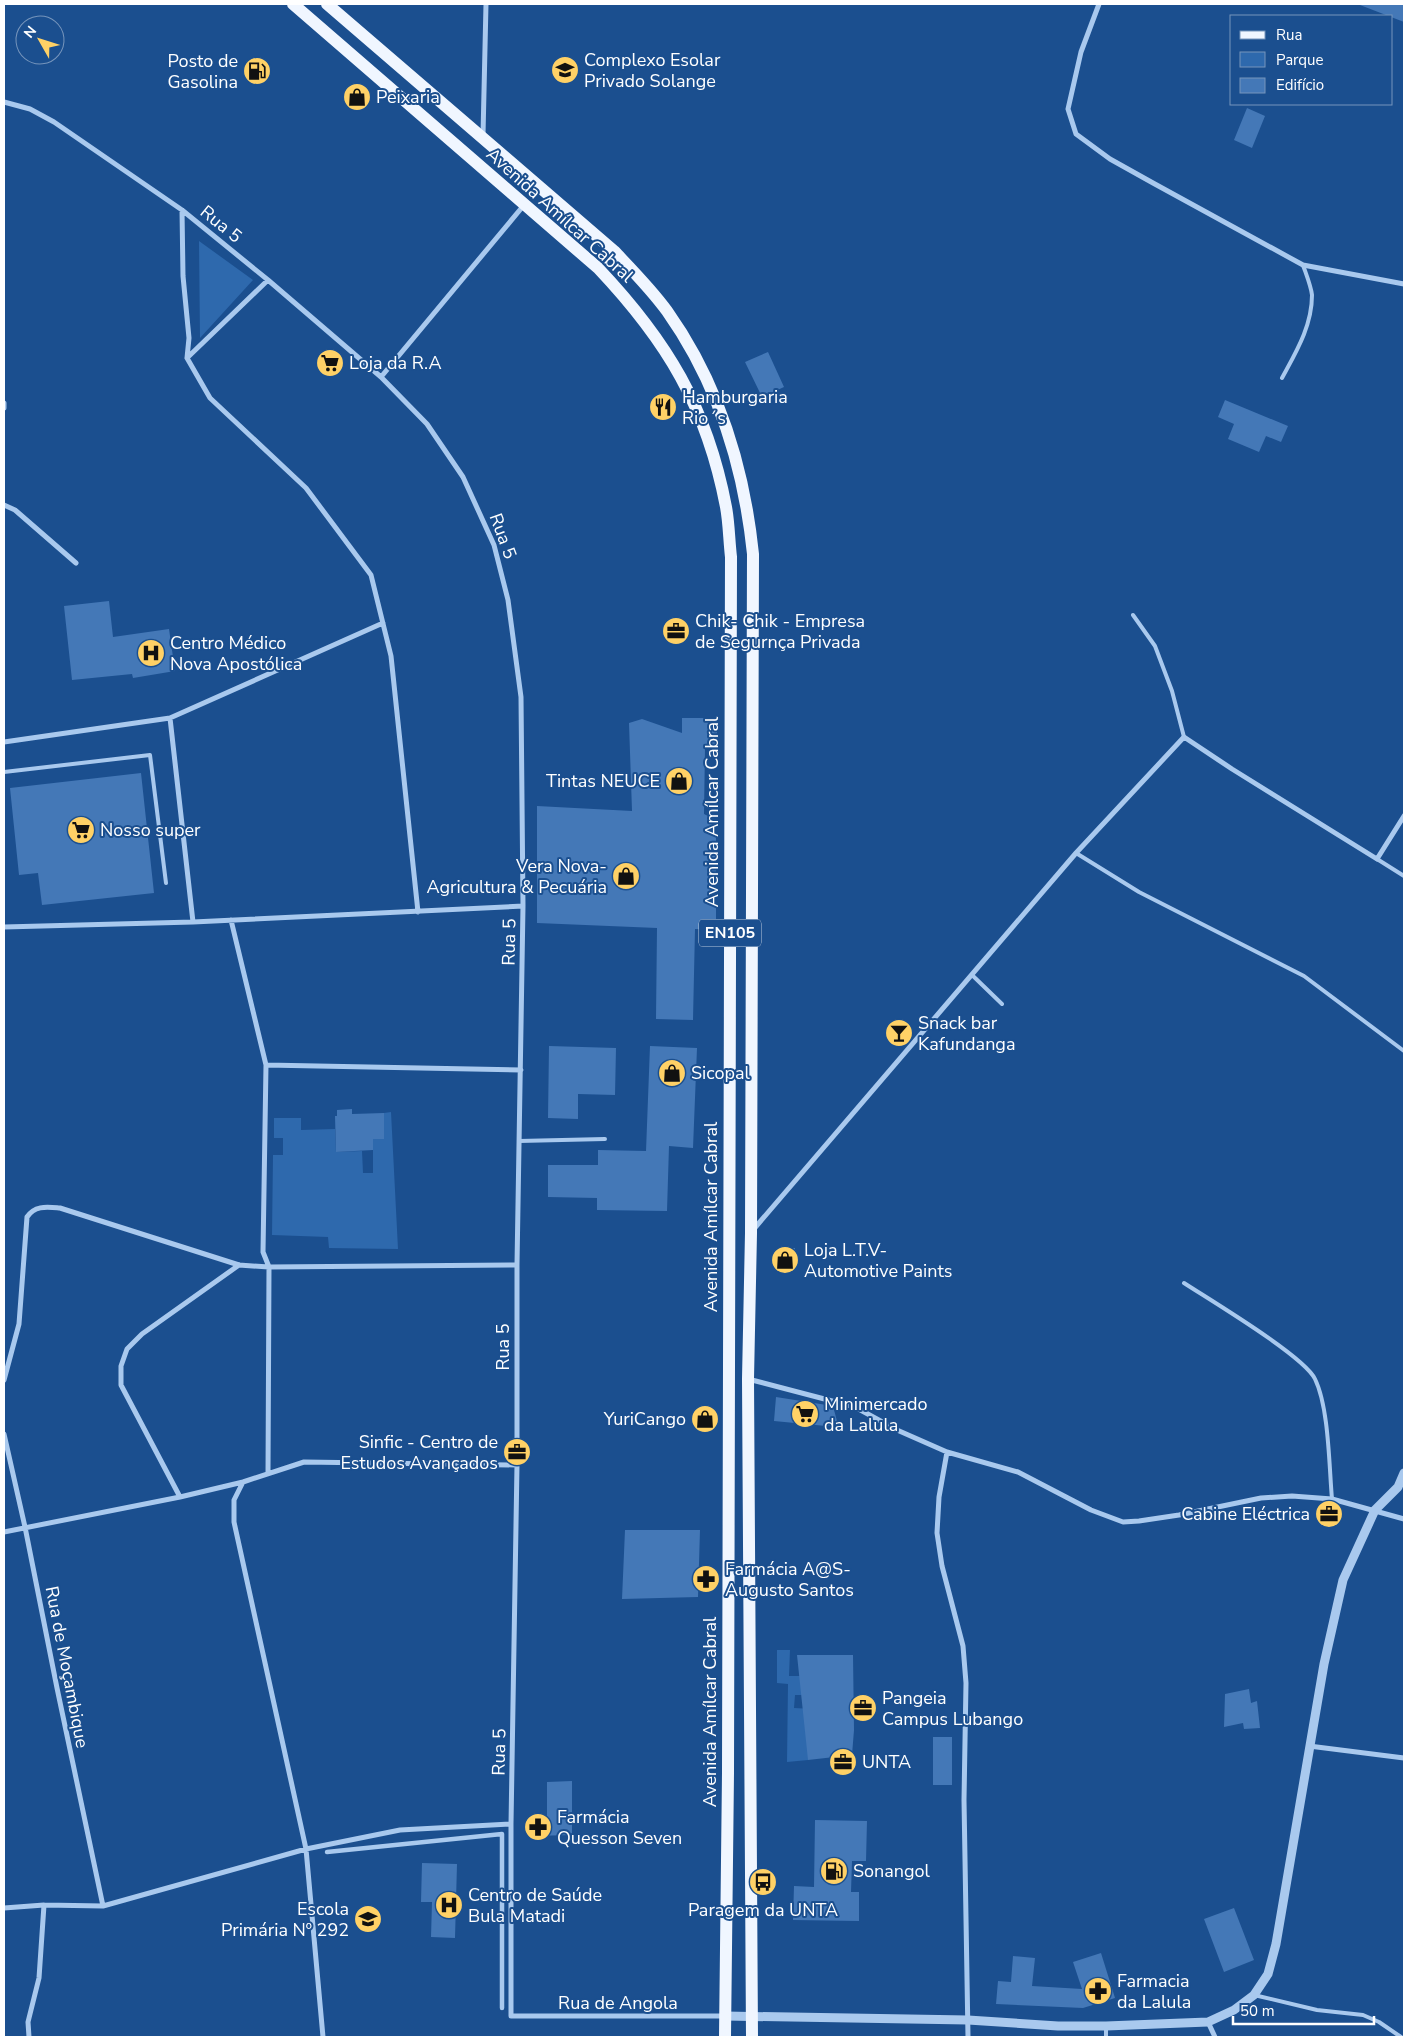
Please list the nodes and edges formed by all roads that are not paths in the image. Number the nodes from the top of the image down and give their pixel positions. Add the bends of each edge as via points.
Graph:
1 (293, 4) edge
2 (327, 4) edge
3 (486, 4) edge
4 (1099, 4) edge
5 (4, 102) edge
6 (483, 138) junction
7 (524, 205) junction
8 (182, 210) junction
9 (1303, 265) junction
10 (268, 280) junction
11 (1404, 284) edge
12 (187, 358) junction
13 (381, 377) junction
14 (1282, 378) dead end
15 (4, 403) edge
16 (4, 407) edge
17 (4, 505) edge
18 (76, 563) dead end
19 (1133, 615) dead end
20 (383, 623) junction
21 (170, 718) junction
22 (1184, 737) junction
23 (4, 742) edge
24 (4, 772) edge
25 (1404, 816) edge
26 (1076, 853) junction
27 (1377, 859) junction
28 (1404, 876) edge
29 (166, 883) dead end
30 (523, 906) junction
31 (418, 912) junction
32 (231, 920) junction
33 (193, 922) junction
34 (4, 927) edge
35 (972, 975) junction
36 (1002, 1004) dead end
37 (1404, 1051) edge
38 (266, 1065) junction
39 (521, 1070) junction
40 (605, 1139) dead end
41 (520, 1141) junction
42 (751, 1232) junction
43 (517, 1264) junction
44 (239, 1265) junction
45 (269, 1267) junction
46 (1184, 1283) dead end
47 (748, 1379) junction
48 (4, 1380) edge
49 (4, 1434) edge
50 (947, 1452) junction
51 (517, 1465) junction
52 (1404, 1473) edge
53 (268, 1474) junction
54 (243, 1482) junction
55 (180, 1497) junction
56 (1332, 1499) junction
57 (1375, 1510) junction
58 (1404, 1519) edge
59 (25, 1527) junction
60 (4, 1532) edge
61 (1309, 1746) junction
62 (1404, 1758) edge
63 (512, 1824) junction
64 (306, 1849) junction
65 (327, 1852) dead end
66 (44, 1905) junction
67 (103, 1906) junction
68 (4, 1908) edge
69 (1254, 1995) junction
70 (502, 2008) dead end
71 (511, 2016) joint
72 (725, 2016) junction
73 (752, 2016) junction
74 (968, 2020) junction
75 (1208, 2022) junction
76 (1106, 2026) junction
77 (29, 2037) edge
78 (322, 2037) edge
79 (725, 2037) edge
80 (752, 2037) edge
81 (968, 2037) edge
82 (1106, 2037) edge
83 (1215, 2037) edge
84 (1401, 2037) edge

1 - 7 main road, Avenida Amílcar Cabral / EN105
2 - 6 main road, Avenida Amílcar Cabral / EN105
3 - 6 street
4 - 9 street via 1081,52 1068,109 1076,134 1152,184
5 - 8 street, Rua 5 via 30,109 54,122
6 - 42 main road, Avenida Amílcar Cabral / EN105 via 614,251 667,312 706,378 740,472 753,554
7 - 13 street
7 - 72 main road, Avenida Amílcar Cabral / EN105 via 598,268 627,298 655,335 691,396 706,433 726,508 730,587
8 - 10 street, Rua 5
8 - 12 street via 183,276 189,338
9 - 11 street
9 - 14 lane via 1312,293 1310,315 1302,340
10 - 12 street
10 - 13 street, Rua 5
12 - 20 street via 210,398 306,488 326,512 371,575
13 - 30 street, Rua 5 via 427,424 463,477 494,545 508,600 521,697
15 - 16 street
17 - 18 street via 15,510
19 - 22 lane via 1155,646 1172,690
20 - 21 street
20 - 31 street via 390,656
21 - 23 street
21 - 33 street
22 - 26 street
22 - 27 street
24 - 29 lane via 150,755
25 - 27 street
26 - 35 street
26 - 37 lane via 1139,892 1304,976
27 - 28 lane
30 - 31 street
30 - 39 street, Rua 5
31 - 32 street
32 - 33 street
32 - 38 street
33 - 34 street
35 - 36 lane
35 - 42 street
38 - 39 street
38 - 45 street via 263,1252
39 - 41 street, Rua 5
40 - 41 lane
41 - 43 street, Rua 5
42 - 47 main road, Avenida Amílcar Cabral / EN105
43 - 45 street
43 - 51 street, Rua 5
44 - 45 street
44 - 48 street via 60,1208 32,1210 27,1217 19,1324
44 - 55 street via 142,1334 127,1348 121,1366 121,1384
45 - 53 street
46 - 56 lane via 1294,1357 1315,1377 1323,1402
47 - 50 street via 854,1407
47 - 73 main road, Avenida Amílcar Cabral / EN105
49 - 59 street, Rua de Moçambique
50 - 56 street via 1018,1472 1123,1522 1140,1522 1261,1498
50 - 74 street via 936,1533 963,1646 966,1682 964,1800
51 - 53 street via 304,1462
51 - 63 street, Rua 5
52 - 57 street via 1398,1487
53 - 54 street
54 - 55 street
54 - 64 street via 234,1500 234,1522
55 - 59 street
56 - 57 street
57 - 58 street
57 - 61 street via 1343,1580
59 - 60 street
59 - 67 street, Rua de Moçambique
61 - 62 street
61 - 69 street via 1276,1944 1268,1974
63 - 64 street via 400,1830
63 - 71 street, Rua 5
64 - 67 street
64 - 78 street
65 - 70 street via 502,1834
66 - 67 street
66 - 68 street
66 - 77 street via 40,1978 28,2022
69 - 75 street via 1234,2010
69 - 84 lane via 1317,2010 1363,2016
71 - 72 street, Rua de Angola
72 - 73 street
72 - 79 main road, Avenida Amílcar Cabral / EN105
73 - 74 street
73 - 80 main road, Avenida Amílcar Cabral / EN105
74 - 76 street
74 - 81 street
75 - 76 street
75 - 83 street
76 - 82 lane

